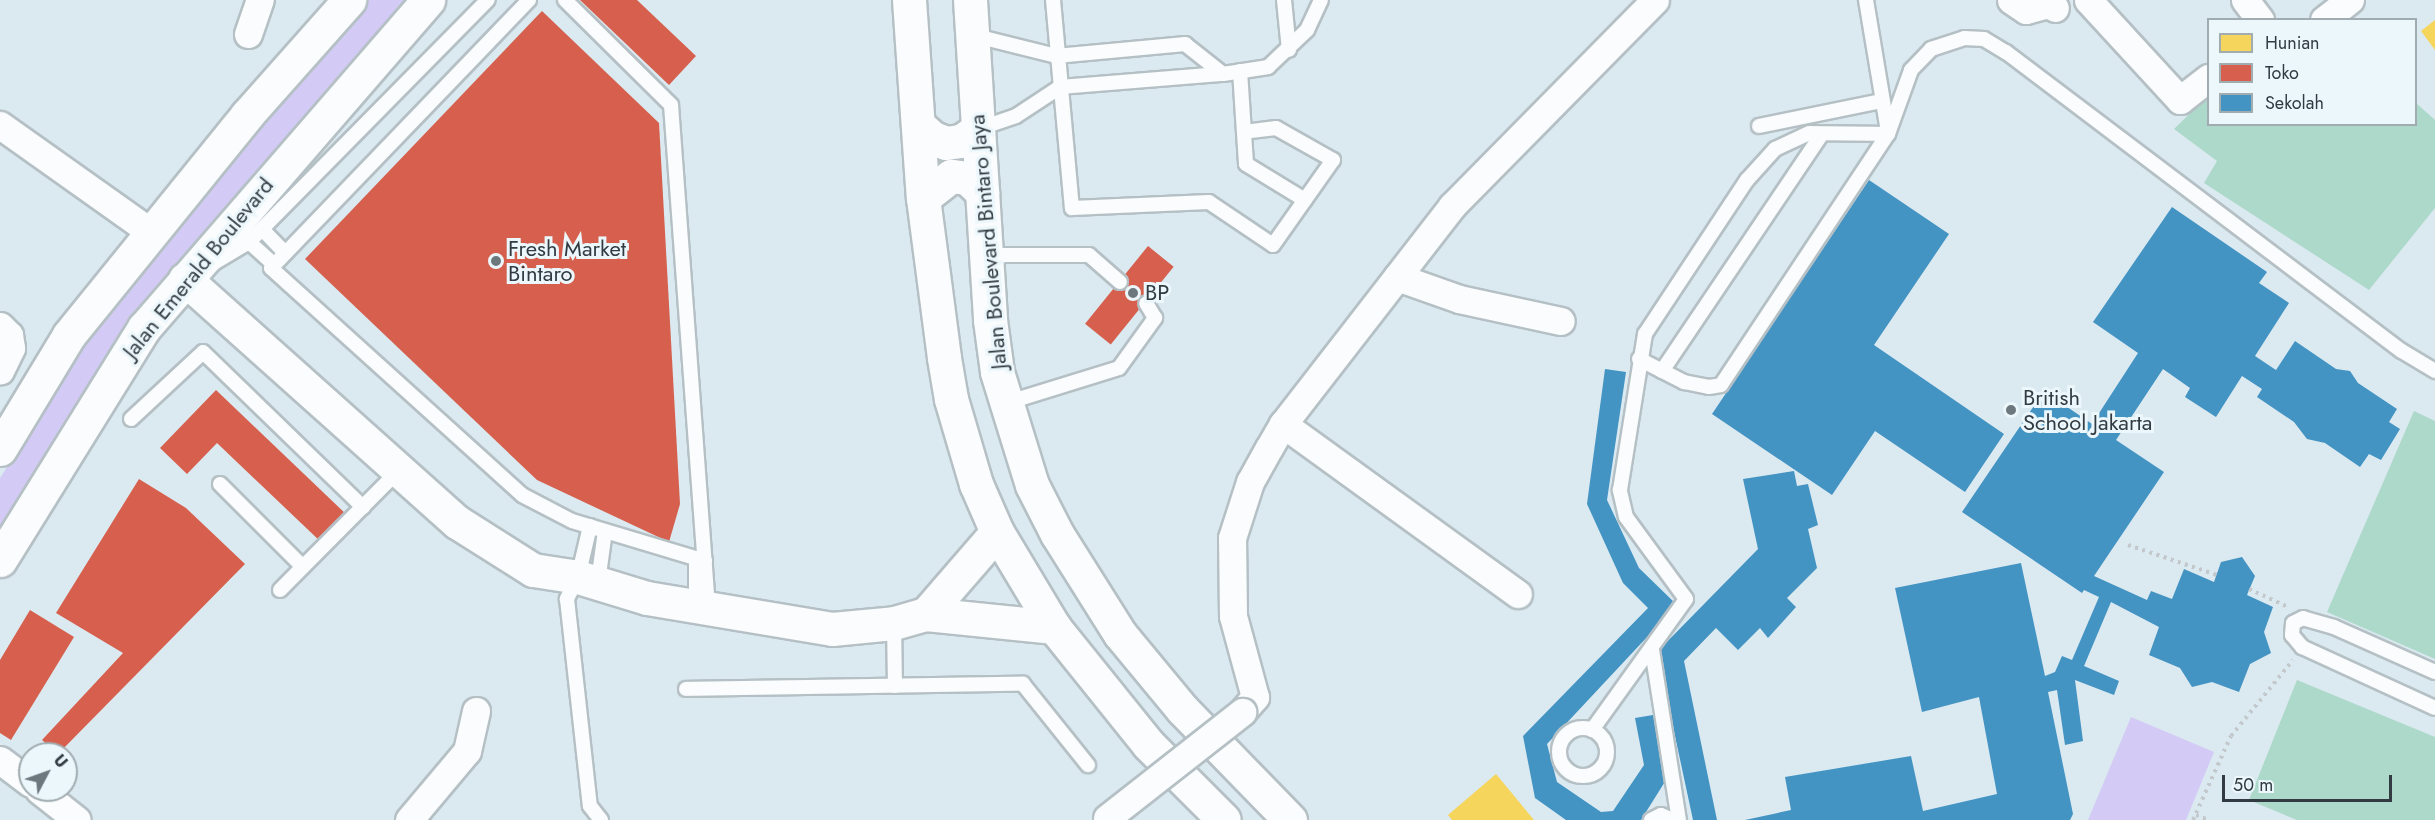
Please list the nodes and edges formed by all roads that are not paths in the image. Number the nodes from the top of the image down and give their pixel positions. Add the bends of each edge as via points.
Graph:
1 (260, 0) edge
2 (349, 0) edge
3 (488, 0) edge
4 (530, 0) edge
5 (565, 0) edge
6 (909, 0) edge
7 (970, 0) edge
8 (1053, 0) edge
9 (1284, 0) edge
10 (1320, 0) edge
11 (1655, 0) edge
12 (1866, 0) edge
13 (2012, 0) edge
14 (2088, 0) edge
15 (2245, 0) edge
16 (2350, 0) edge
17 (414, 3) edge
18 (2055, 8) dead end
19 (2258, 18) edge
20 (2328, 18) edge
21 (248, 34) dead end
22 (972, 34) junction
23 (1289, 50) junction
24 (1056, 56) junction
25 (1240, 71) junction
26 (1223, 74) junction
27 (2207, 79) edge
28 (1060, 87) junction
29 (1882, 101) junction
30 (0, 125) edge
31 (918, 125) junction
32 (1759, 126) dead end
33 (978, 129) junction
34 (1244, 132) junction
35 (1822, 134) junction
36 (1888, 134) junction
37 (982, 192) junction
38 (923, 198) junction
39 (1305, 200) junction
40 (262, 229) junction
41 (152, 233) junction
42 (249, 242) junction
43 (284, 252) junction
44 (986, 255) junction
45 (272, 263) junction
46 (189, 275) junction
47 (1397, 278) junction
48 (1120, 282) dead end
49 (1146, 303) dead end
50 (1561, 321) dead end
51 (0, 326) edge
52 (1639, 358) junction
53 (0, 371) edge
54 (1662, 371) junction
55 (2435, 371) edge
56 (1005, 403) junction
57 (131, 419) dead end
58 (1283, 424) junction
59 (0, 449) edge
60 (399, 470) junction
61 (220, 484) dead end
62 (363, 507) junction
63 (590, 526) junction
64 (605, 531) junction
65 (997, 532) junction
66 (0, 560) edge
67 (701, 560) junction
68 (303, 567) junction
69 (588, 580) junction
70 (280, 590) dead end
71 (1518, 594) dead end
72 (702, 607) junction
73 (926, 614) junction
74 (894, 623) junction
75 (1054, 627) junction
76 (1652, 650) junction
77 (2435, 672) edge
78 (895, 686) junction
79 (686, 689) dead end
80 (2435, 708) edge
81 (476, 711) dead end
82 (1592, 730) dead end
83 (0, 760) edge
84 (1088, 765) dead end
85 (18, 774) edge
86 (54, 802) edge
87 (1105, 819) edge
88 (77, 820) edge
89 (409, 820) edge
90 (601, 820) edge
91 (1224, 820) edge
92 (1290, 820) edge
93 (1651, 820) edge
94 (1673, 820) edge
95 (1680, 820) edge

1 - 21 street
2 - 41 main road via 247,115
3 - 40 lane
4 - 43 lane
5 - 67 lane via 671,105
6 - 31 main road
7 - 22 main road, Jalan Boulevard Bintaro Jaya
8 - 24 lane
9 - 23 lane
10 - 23 lane via 1307,30
11 - 47 street via 1452,206
12 - 29 lane
13 - 18 street via 2026,10 2049,3
14 - 27 street via 2180,100
15 - 19 street
16 - 20 street
17 - 46 main road, Jalan Emerald Boulevard
22 - 24 lane
22 - 33 main road, Jalan Boulevard Bintaro Jaya
23 - 25 lane via 1268,66
24 - 26 lane via 1185,44
24 - 28 lane
25 - 26 lane
25 - 34 lane
26 - 28 lane
28 - 33 lane via 1016,116
28 - 39 lane via 1072,208 1209,202 1273,245
29 - 32 lane
29 - 36 lane
30 - 41 street
31 - 33 main road via 946,143 961,141
31 - 38 main road
33 - 37 main road, Jalan Boulevard Bintaro Jaya
34 - 39 lane via 1246,164
34 - 39 lane via 1276,128 1333,160
35 - 36 lane
35 - 52 lane via 1810,133 1786,141 1747,180 1645,334
35 - 54 lane
36 - 54 lane via 1720,385 1684,382
36 - 55 lane via 1911,70 1930,49 1964,38 1984,39 2402,351
37 - 38 main road via 967,178 951,176 938,182
37 - 44 main road, Jalan Boulevard Bintaro Jaya
38 - 65 main road via 951,399 976,484
40 - 42 lane
40 - 43 lane
41 - 59 main road via 69,335
42 - 45 lane
42 - 46 lane
43 - 45 lane
44 - 48 lane via 1089,255
44 - 56 main road, Jalan Boulevard Bintaro Jaya via 990,320
45 - 63 lane via 271,267 522,495
46 - 60 main road
46 - 66 main road, Jalan Emerald Boulevard via 144,328 109,379
47 - 50 street via 1459,299
47 - 58 street
49 - 56 lane via 1155,318 1114,372
51 - 53 street via 9,335 11,348
52 - 54 lane
52 - 76 lane via 1620,490 1626,517 1686,599
56 - 92 main road, Jalan Boulevard Bintaro Jaya via 1032,485 1057,534 1120,634 1182,709
57 - 62 lane via 203,352
58 - 71 street
58 - 87 street, bridge via 1250,482 1232,538 1233,616 1255,697 1242,712
60 - 62 lane
60 - 69 main road via 457,522 533,570
61 - 68 lane
62 - 68 lane
63 - 64 lane
63 - 69 lane
64 - 67 lane
64 - 69 lane
65 - 73 main road
65 - 75 main road
67 - 72 lane
68 - 70 lane
69 - 72 main road via 647,598
69 - 90 lane via 567,599 590,806
72 - 74 main road via 832,629
73 - 74 main road
73 - 75 main road
74 - 78 lane
75 - 91 main road via 1148,744
76 - 82 lane
76 - 95 lane
77 - 80 lane via 2303,618 2293,623 2292,635 2302,647
78 - 79 lane
78 - 84 lane via 1023,684
81 - 89 street via 467,751
83 - 85 street
86 - 88 street
93 - 94 lane via 1661,815

